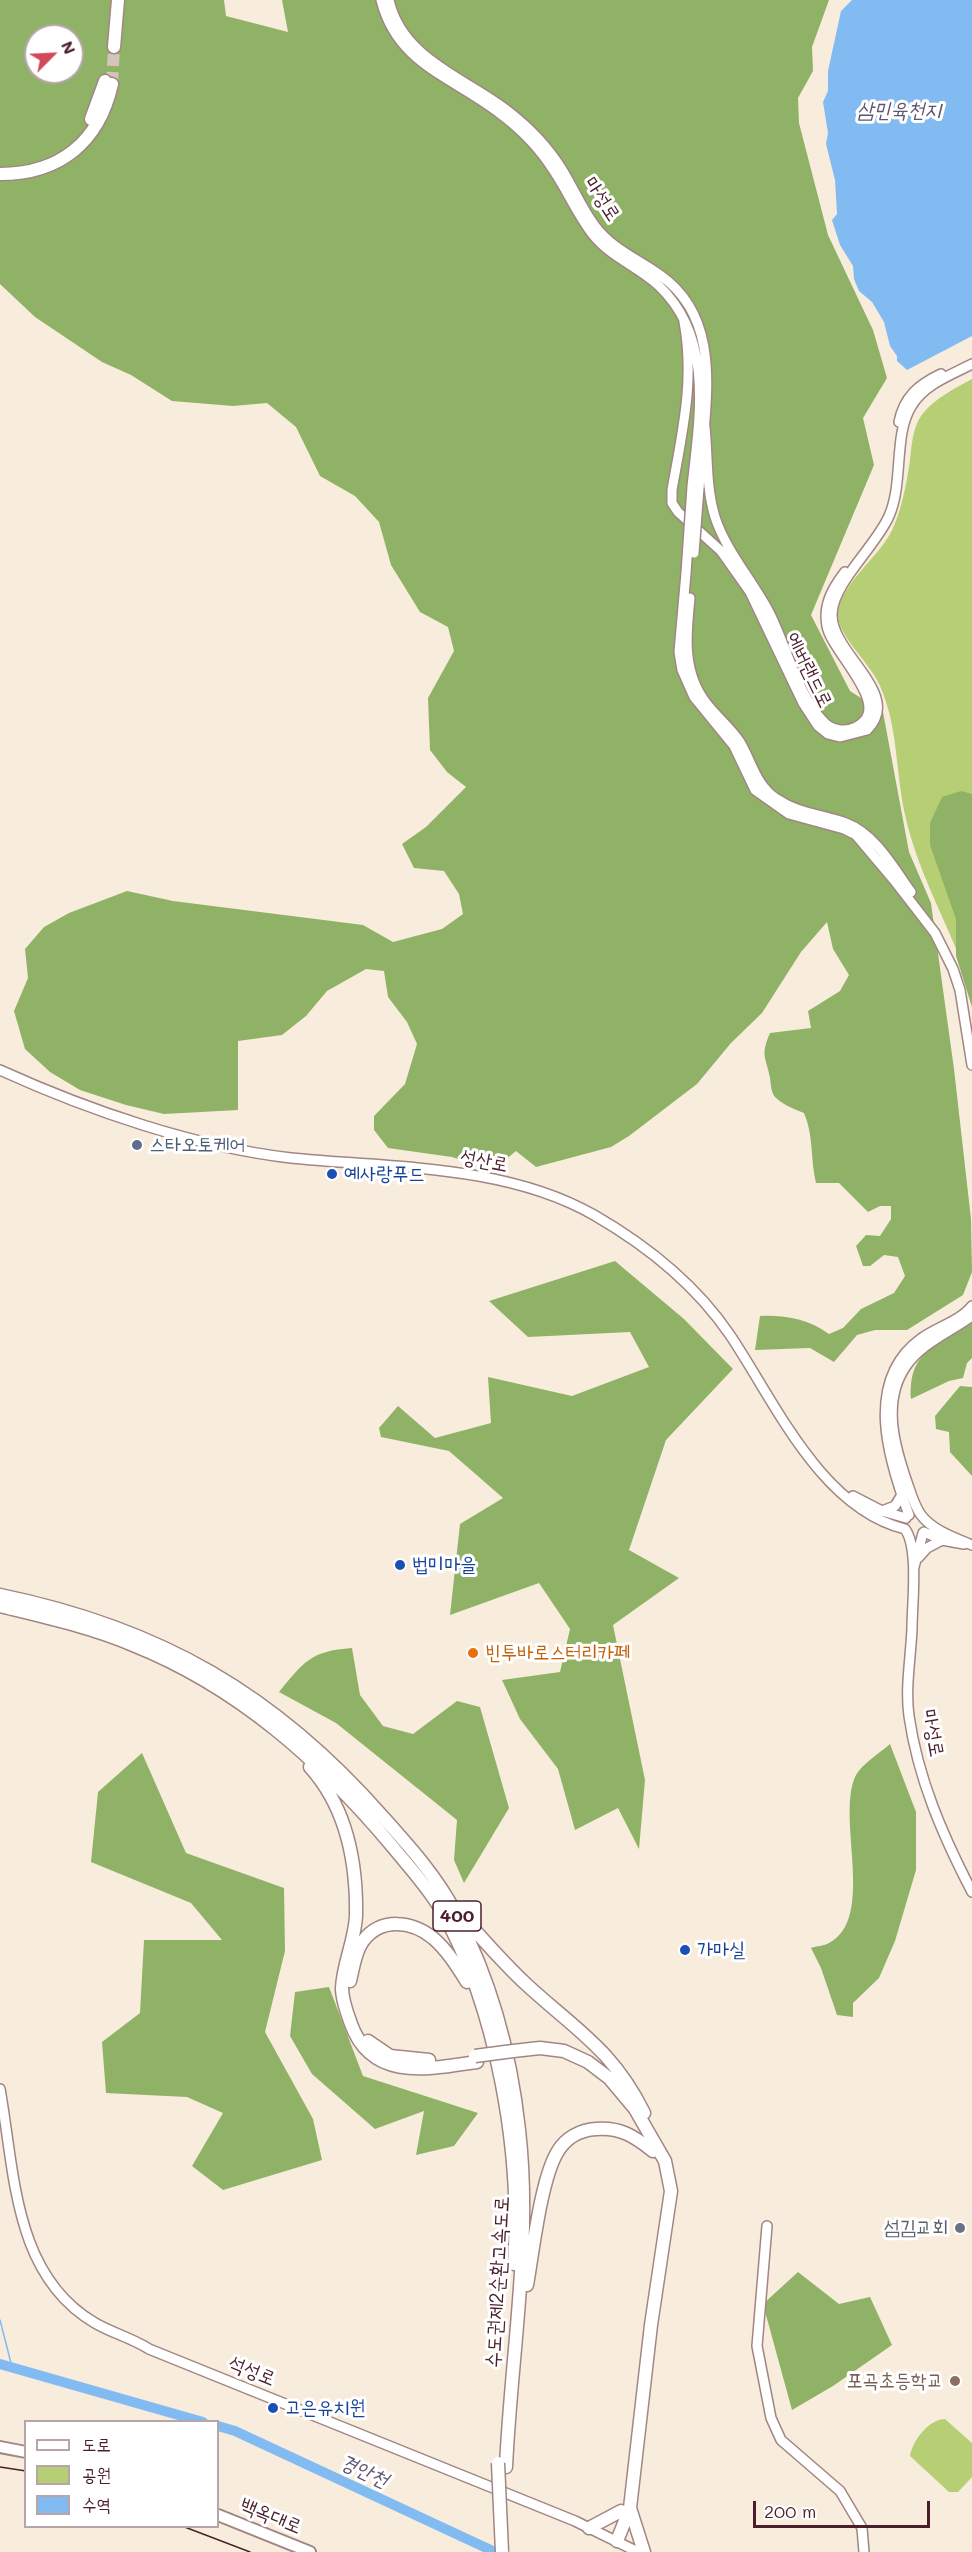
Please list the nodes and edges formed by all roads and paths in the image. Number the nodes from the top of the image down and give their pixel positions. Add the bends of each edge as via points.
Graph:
1 (112, 0) edge
2 (118, 0) edge
3 (381, 0) edge
4 (389, 0) edge
5 (0, 166) edge
6 (0, 174) edge
7 (684, 322) junction
8 (972, 357) edge
9 (972, 364) edge
10 (705, 427) junction
11 (695, 488) junction
12 (689, 573) junction
13 (972, 1019) edge
14 (972, 1065) edge
15 (0, 1070) edge
16 (972, 1306) edge
17 (972, 1316) edge
18 (906, 1491) junction
19 (843, 1492) junction
20 (882, 1511) junction
21 (908, 1517) junction
22 (923, 1517) junction
23 (890, 1524) junction
24 (907, 1531) junction
25 (923, 1533) junction
26 (958, 1539) junction
27 (942, 1540) junction
28 (972, 1545) edge
29 (915, 1556) junction
30 (0, 1595) edge
31 (8, 1604) edge
32 (293, 1741) junction
33 (972, 1892) edge
34 (452, 1907) junction
35 (477, 1996) junction
36 (514, 2054) junction
37 (476, 2059) junction
38 (0, 2089) edge
39 (653, 2151) junction
40 (665, 2161) junction
41 (767, 2226) dead end
42 (512, 2367) junction
43 (0, 2447) edge
44 (24, 2452) edge
45 (502, 2465) junction
46 (626, 2509) junction
47 (219, 2515) edge
48 (589, 2528) junction
49 (617, 2541) junction
50 (310, 2552) edge
51 (502, 2552) edge
52 (509, 2552) edge
53 (638, 2552) edge
54 (644, 2552) edge
55 (864, 2552) edge

1 - 2 highway via 112,46
3 - 7 street, 마성로 via 390,26 406,49 521,131 548,162 595,237 658,286
4 - 10 street, 마성로 via 398,25 418,50 528,128 556,160 600,232 660,275 682,296 697,321 706,349
5 - 6 highway via 38,163 70,145 92,118 108,82 108,102 84,142 46,168
7 - 9 street, 에버랜드로 via 689,394 672,503 730,562 764,616 807,712 823,731 840,737 867,730 877,705 872,687 836,636 832,619 835,600 891,511 910,407 926,390
7 - 11 street, 마성로 via 699,362
8 - 10 street, 에버랜드로 via 921,385 905,402 897,430 892,490 886,510 875,532 834,586 828,601 826,618 831,640 865,688 869,700 865,719 854,728 831,728 817,713 769,613 723,535 711,497
10 - 11 street, 마성로
11 - 12 street, bridge
12 - 13 street via 686,651 697,688 739,742 761,784 774,798 793,810 856,827 879,849 952,951
12 - 14 street via 680,652 682,670 694,697 734,746 755,790 789,814 856,835 935,933 960,990
15 - 19 street, 성산로 via 115,1116 226,1146 291,1157 484,1176 591,1213 627,1235 683,1279 729,1334 796,1442
16 - 18 street via 908,1349 890,1380 884,1424 889,1454
17 - 18 street via 917,1353 897,1384 891,1426
18 - 20 street via 895,1506
18 - 21 street
18 - 22 street
18 - 26 street
19 - 20 street
19 - 23 street via 865,1511
20 - 21 street
21 - 22 street
21 - 24 street
22 - 25 street
22 - 26 street
23 - 24 street
23 - 29 street
24 - 25 street via 916,1536
24 - 29 street
25 - 27 street
25 - 29 street
26 - 28 street
27 - 28 street
27 - 29 street
29 - 33 street, 마성로 via 909,1714 923,1779 943,1836
30 - 31 highway, 수도권제2순환고속도로 / 400
31 - 32 highway, 수도권제2순환고속도로 / 400 via 155,1655 213,1685
31 - 34 highway, 수도권제2순환고속도로 / 400 via 86,1616 145,1638 205,1668 266,1707 314,1745 371,1803 427,1870
32 - 35 highway, 수도권제2순환고속도로 / 400 via 352,1798 433,1895 456,1940
32 - 37 highway via 334,1798 351,1851 356,1919 342,1990 355,2035 383,2063 408,2069
34 - 40 highway via 524,1982 621,2071
34 - 42 highway, 수도권제2순환고속도로 / 400 via 498,2013 519,2129 524,2236
35 - 37 highway via 431,1937 414,1927 392,1922 362,1942 348,1993 359,2030 372,2046 390,2056 420,2061
35 - 45 highway, 수도권제2순환고속도로 / 400 via 505,2099 512,2147 515,2250
36 - 37 highway, bridge
36 - 39 highway via 569,2060 594,2073 621,2103
36 - 40 highway via 540,2048 564,2051 588,2062 609,2078 635,2109
38 - 48 street, 석성로 via 26,2238 40,2269 94,2323
39 - 42 highway via 633,2135 612,2128 588,2129 570,2137 558,2151 548,2175
39 - 46 highway via 661,2163 663,2191
40 - 46 highway via 671,2192
41 - 55 street via 757,2346 771,2418 781,2440 840,2491 862,2528
42 - 45 highway, 수도권제2순환고속도로 / 400
43 - 44 main road
45 - 51 highway, 수도권제2순환고속도로 / 400, bridge
45 - 52 highway, 수도권제2순환고속도로 / 400
46 - 48 highway
46 - 49 highway
46 - 54 highway
47 - 50 main road, 백옥대로
48 - 49 street, 석성로
49 - 53 street, 석성로

